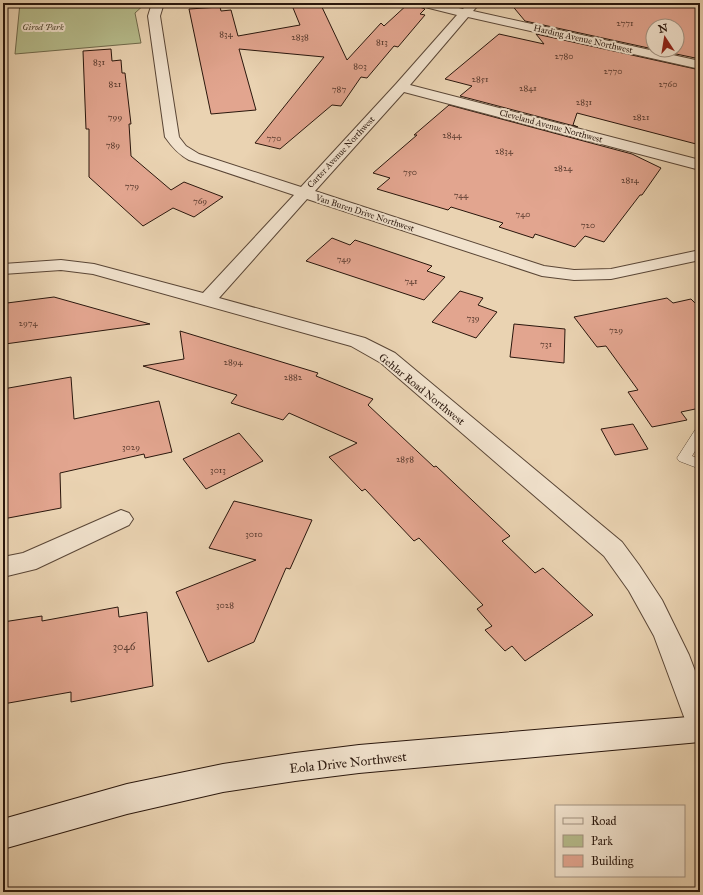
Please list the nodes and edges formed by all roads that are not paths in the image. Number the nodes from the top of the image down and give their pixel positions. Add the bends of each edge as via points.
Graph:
1 (158, 3) edge
2 (421, 3) edge
3 (470, 8) edge
4 (700, 65) edge
5 (401, 87) junction
6 (700, 165) edge
7 (303, 193) junction
8 (700, 255) edge
9 (3, 269) edge
10 (206, 301) junction
11 (700, 433) edge
12 (700, 464) edge
13 (121, 519) dead end
14 (3, 567) edge
15 (700, 724) edge
16 (700, 729) edge
17 (3, 834) edge

1 - 7 street, Van Buren Drive Northwest via 154,16 172,137 181,149 194,157
2 - 3 street, Harding Avenue Northwest
3 - 4 street, Harding Avenue Northwest
3 - 5 street, Carter Avenue Northwest
5 - 6 street, Cleveland Avenue Northwest
5 - 7 street, Carter Avenue Northwest
7 - 8 street, Van Buren Drive Northwest via 542,271 574,275 611,274
7 - 10 street, Carter Avenue Northwest
9 - 10 street, Gehlar Road Northwest via 61,265 94,269
10 - 15 street, Gehlar Road Northwest via 358,342 388,358 601,539 632,572 648,598 672,646
11 - 12 lane via 684,458
13 - 14 street via 27,562
16 - 17 street, Eola Drive Northwest via 295,767 223,778 126,799

